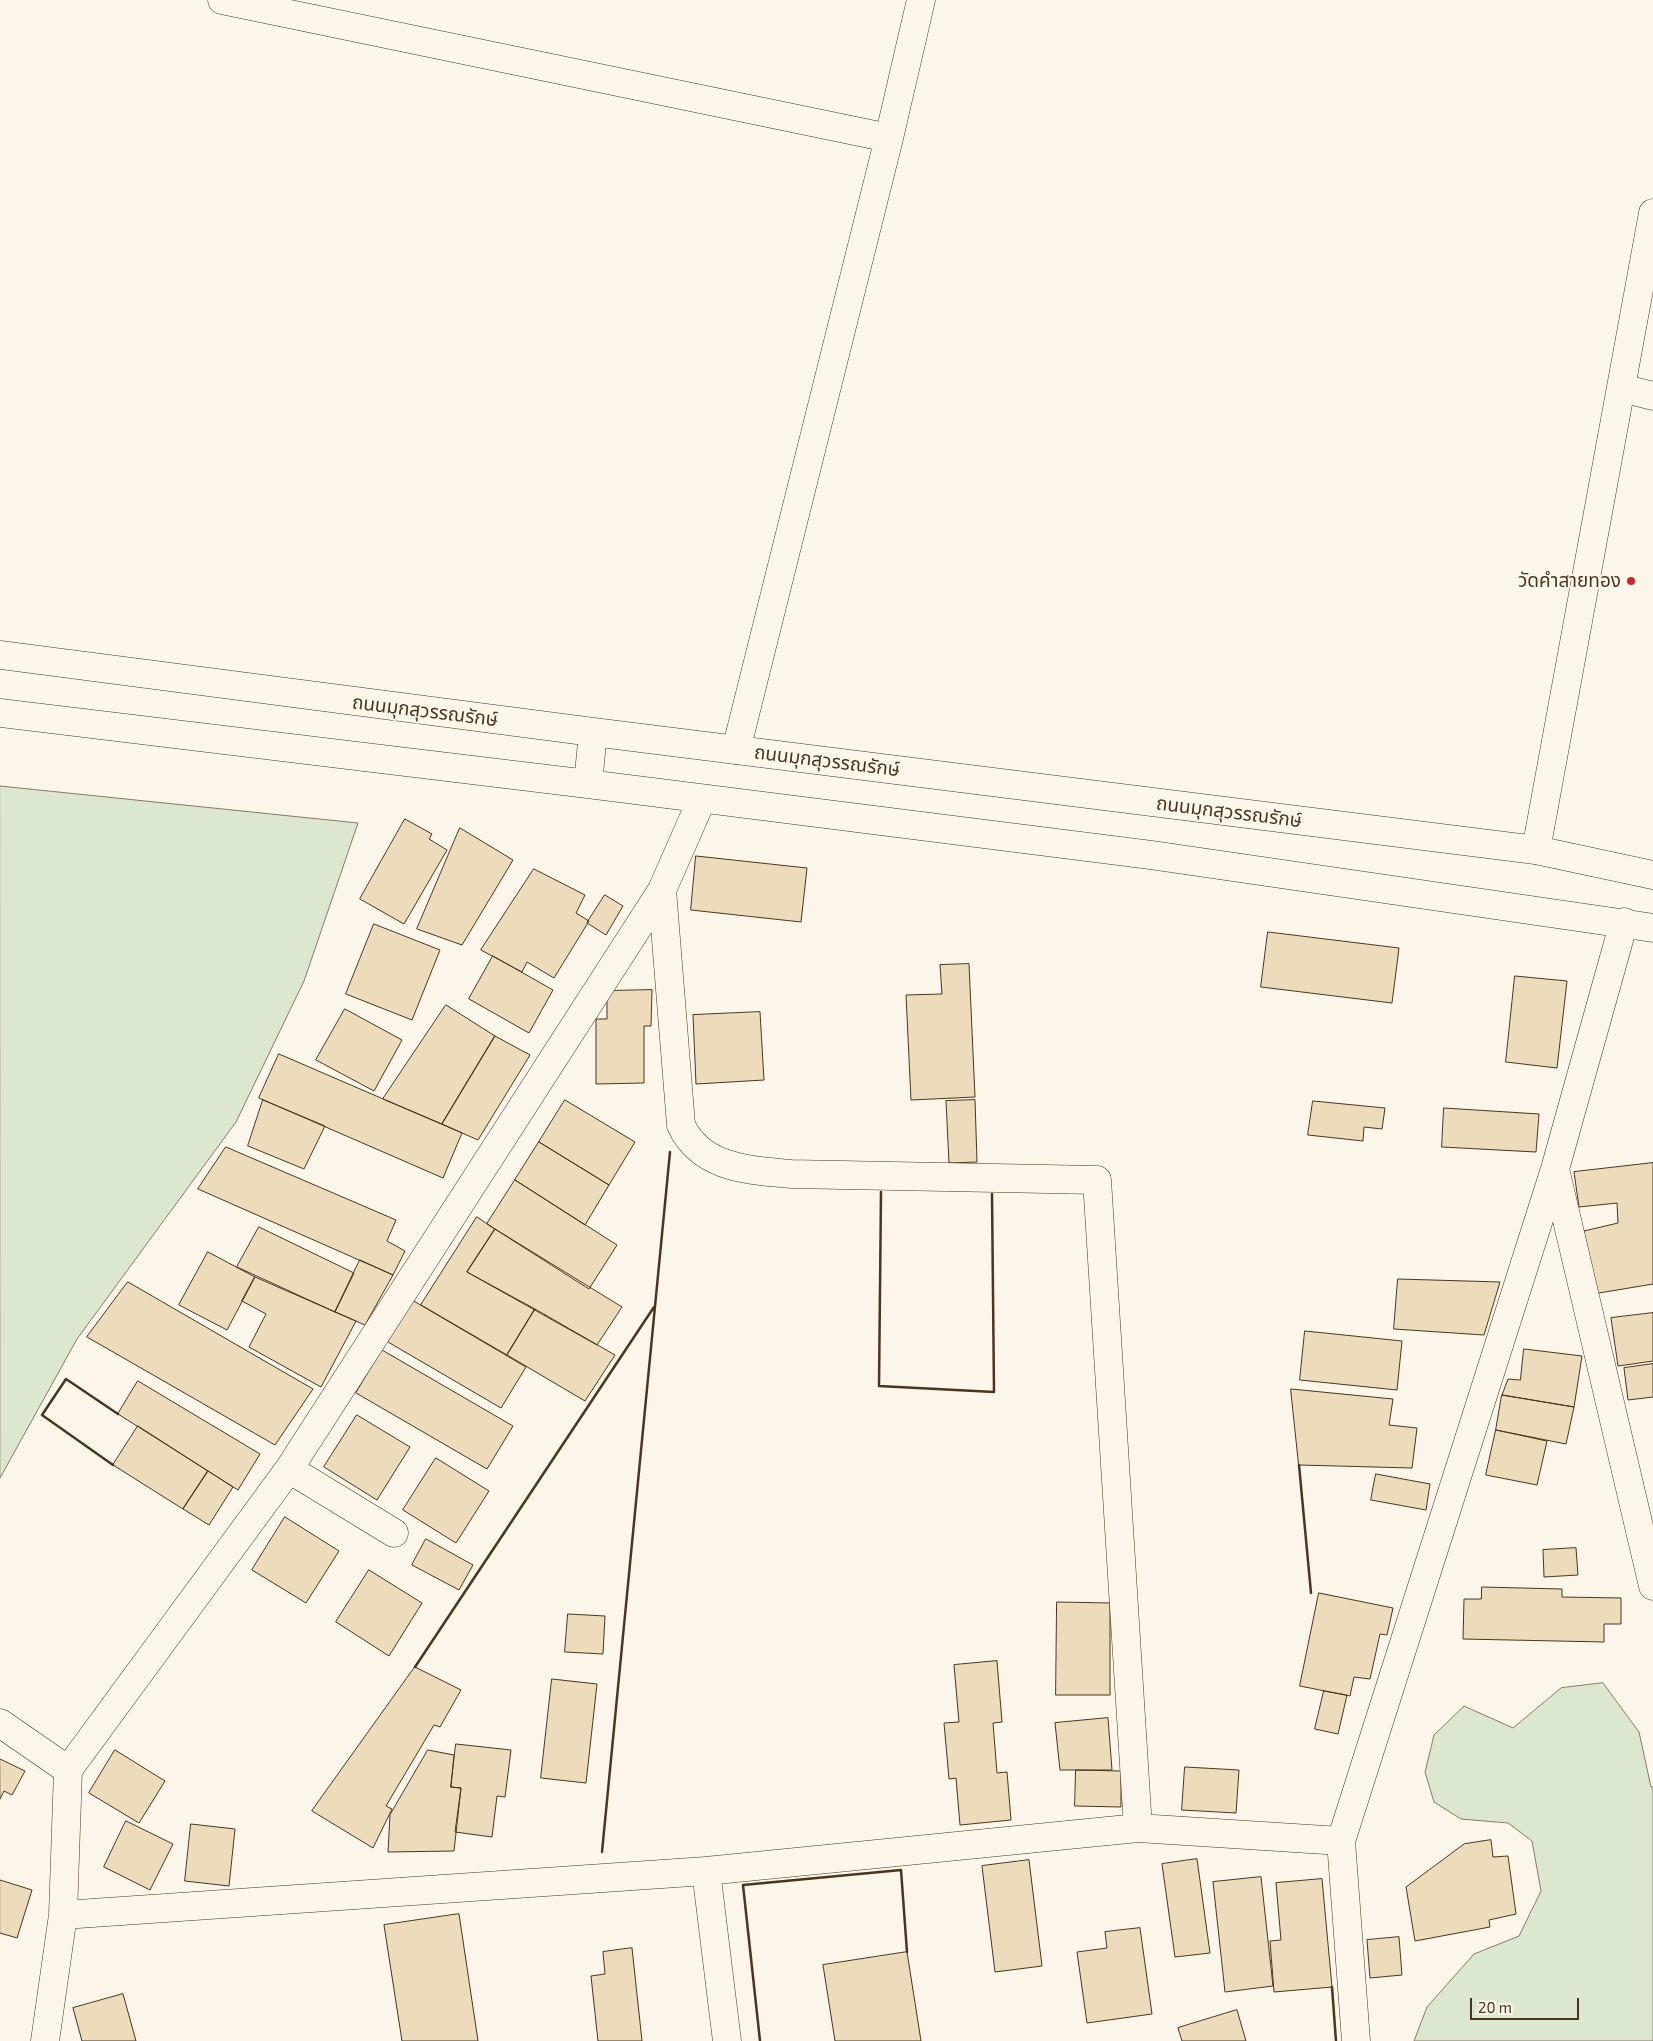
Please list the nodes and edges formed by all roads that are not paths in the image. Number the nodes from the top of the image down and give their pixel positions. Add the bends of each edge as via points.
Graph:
1 (222, 0) edge
2 (921, 0) edge
3 (889, 138) junction
4 (1653, 213) edge
5 (1620, 388) junction
6 (1653, 396) edge
7 (0, 655) edge
8 (0, 713) edge
9 (593, 732) junction
10 (736, 750) junction
11 (588, 784) junction
12 (702, 799) junction
13 (1536, 850) junction
14 (1653, 875) edge
15 (662, 890) junction
16 (1624, 922) junction
17 (1653, 928) edge
18 (1554, 1169) junction
19 (289, 1469) junction
20 (394, 1533) dead end
21 (1653, 1586) edge
22 (0, 1723) edge
23 (68, 1770) junction
24 (1138, 1828) junction
25 (1341, 1841) junction
26 (706, 1871) junction
27 (63, 1915) junction
28 (45, 2041) edge
29 (727, 2041) edge
30 (1356, 2041) edge

1 - 3 street
2 - 3 street
3 - 10 street
4 - 5 street
5 - 6 street
5 - 13 street
7 - 9 street, ถนนมุกสุวรรณรักษ์
8 - 11 street
9 - 10 street, ถนนมุกสุวรรณรักษ์
9 - 11 street
10 - 13 street, ถนนมุกสุวรรณรักษ์
11 - 12 street
12 - 15 street
12 - 16 street via 1152,855
13 - 14 street, ถนนมุกสุวรรณรักษ์
15 - 19 street
15 - 24 street via 681,1125 686,1138 698,1150 717,1161 742,1169 791,1174 1097,1180
16 - 17 street
16 - 18 street
18 - 21 street
18 - 25 street
19 - 20 street
19 - 23 street
22 - 23 street
23 - 27 street
24 - 25 street
24 - 26 street
25 - 30 street
26 - 27 street
26 - 29 street
27 - 28 street

